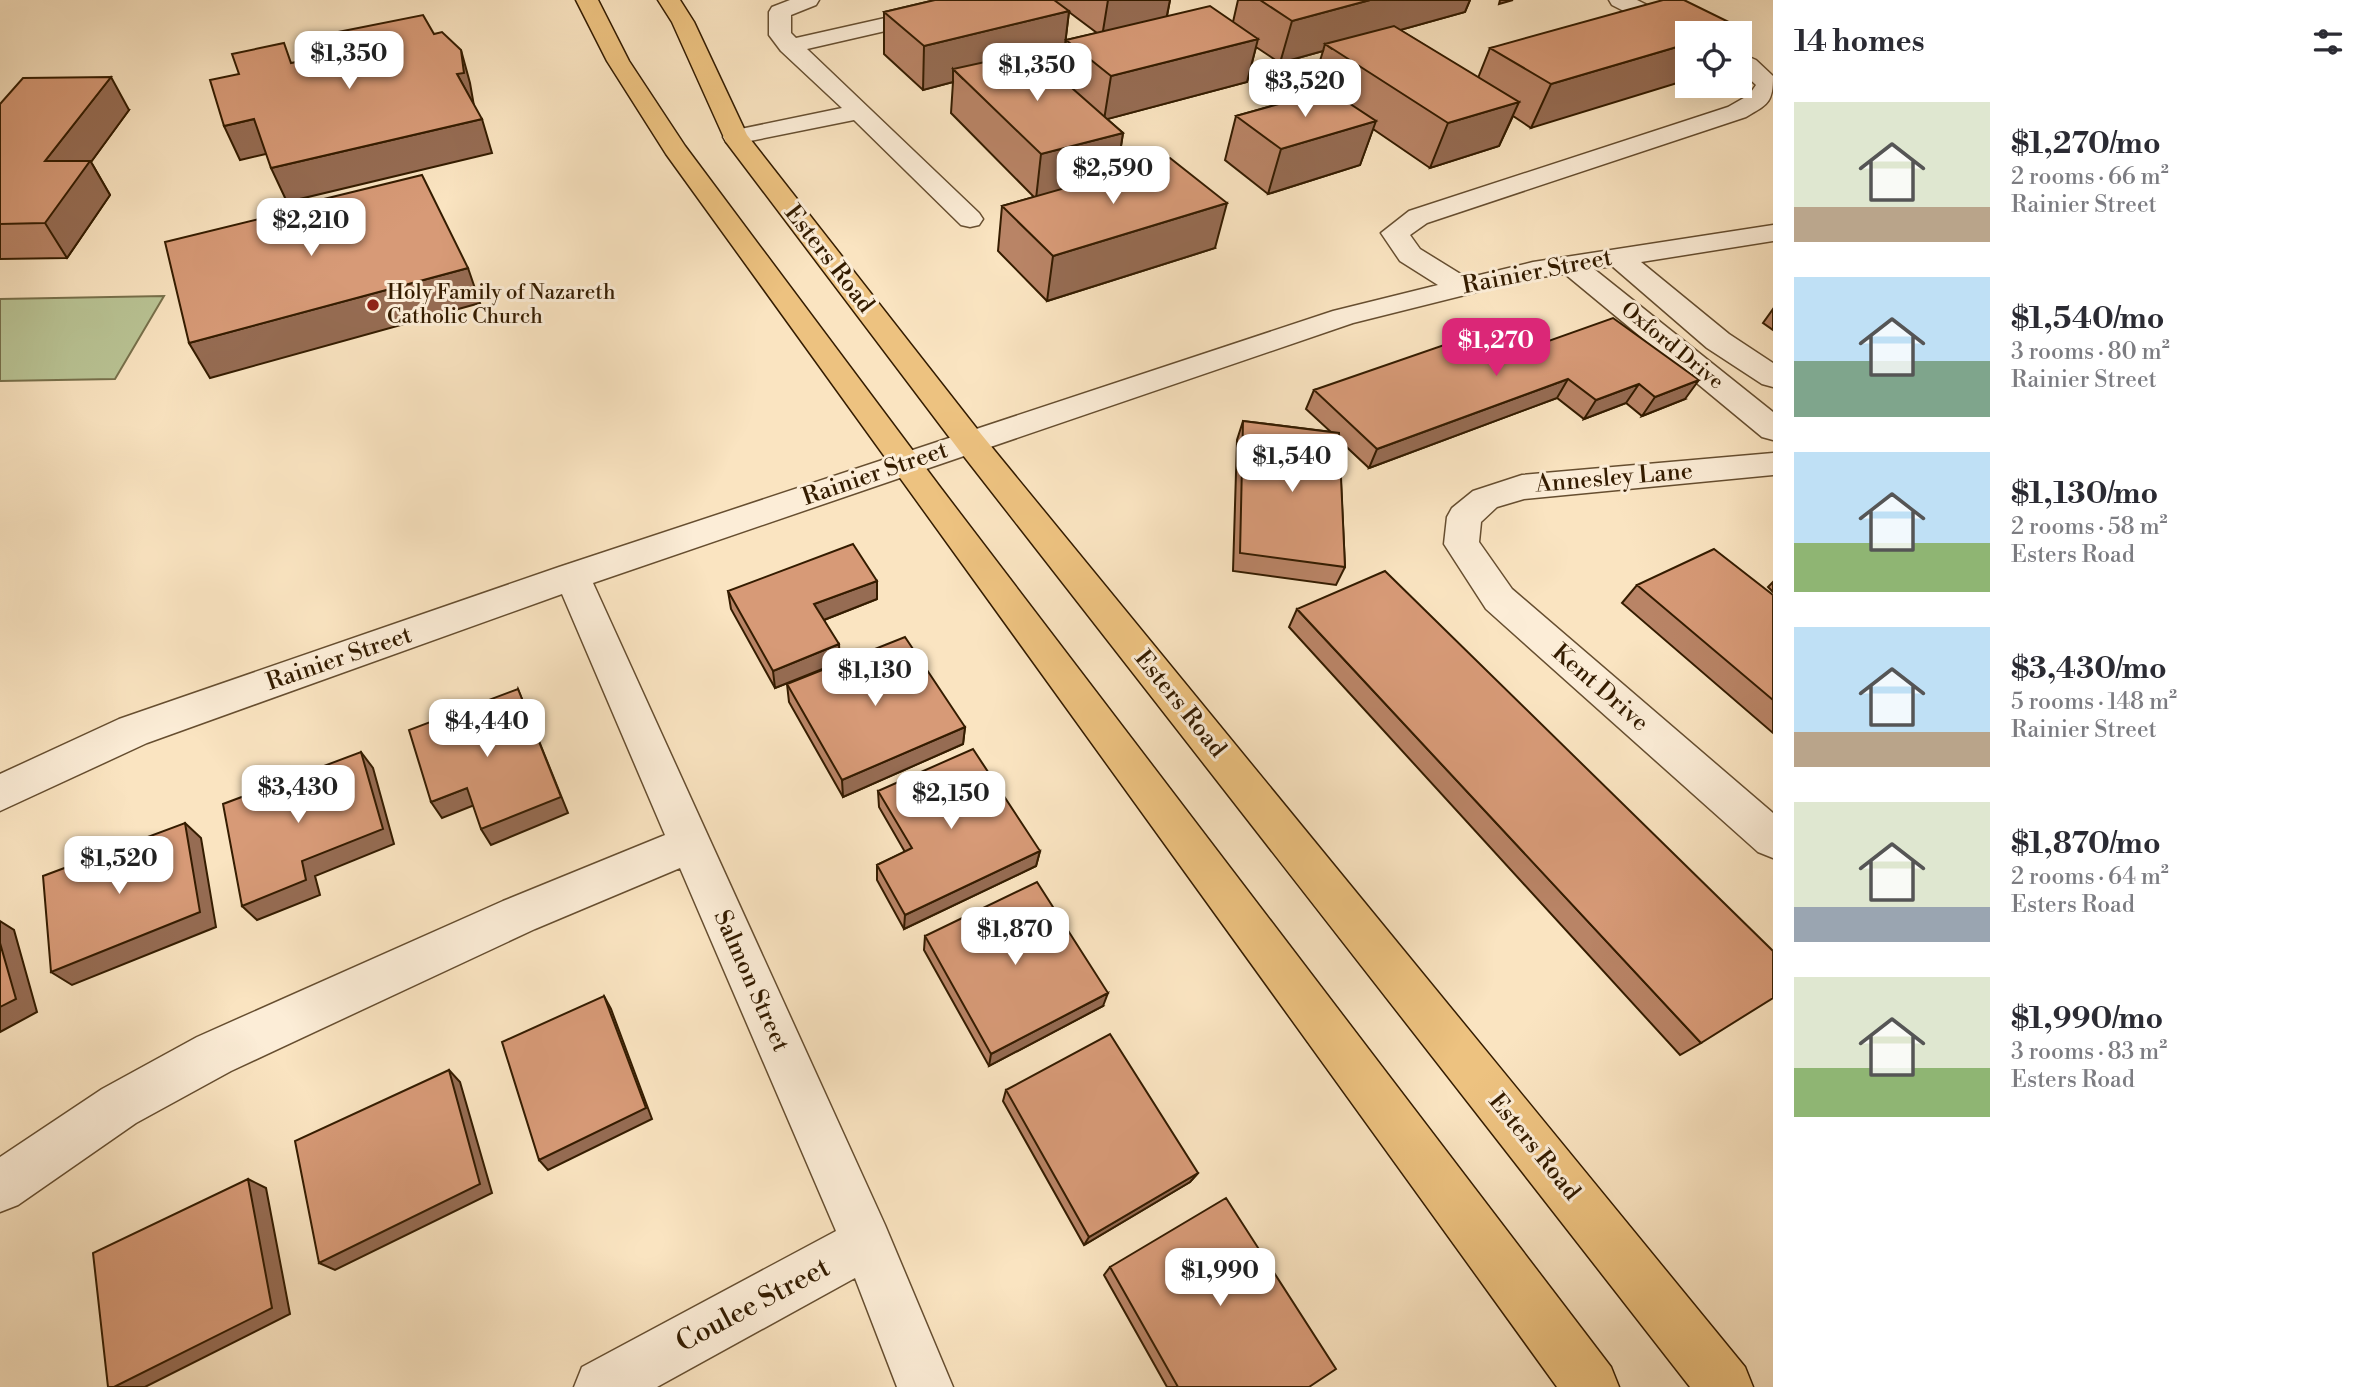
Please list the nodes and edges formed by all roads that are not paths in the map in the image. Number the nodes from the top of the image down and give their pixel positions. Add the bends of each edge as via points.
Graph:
1 (587, 0) edge
2 (669, 0) edge
3 (808, 0) edge
4 (956, 7) edge
5 (1623, 8) edge
6 (1675, 29) edge
7 (789, 46) junction
8 (1752, 69) edge
9 (858, 112) junction
10 (735, 137) junction
11 (970, 219) dead end
12 (1773, 233) edge
13 (1618, 257) junction
14 (1570, 264) junction
15 (1461, 286) junction
16 (1773, 377) edge
17 (1773, 429) edge
18 (970, 442) junction
19 (905, 464) junction
20 (1773, 464) edge
21 (1464, 517) joint
22 (572, 576) junction
23 (0, 793) edge
24 (1773, 839) edge
25 (691, 844) junction
26 (0, 1187) edge
27 (867, 1243) junction
28 (602, 1387) edge
29 (925, 1387) edge
30 (1591, 1387) edge
31 (1725, 1387) edge

1 - 19 main road via 618,61 675,149
2 - 10 main road, Esters Road
3 - 7 street via 780,12 780,35
4 - 7 street
5 - 6 street
7 - 9 street
8 - 15 street via 1768,84 1759,100 1737,112 1418,217 1395,233 1410,255
9 - 10 street
9 - 11 street
10 - 18 main road, Esters Road
12 - 13 street, Rainier Street
13 - 14 street, Rainier Street
13 - 16 street, Oxford Drive via 1718,341
14 - 15 street, Rainier Street
14 - 17 street, Oxford Drive
15 - 18 street, Rainier Street via 1343,317
18 - 19 street, Rainier Street
18 - 31 main road, Esters Road
19 - 22 street, Rainier Street
19 - 30 main road
20 - 21 street, Annesley Lane via 1521,486 1485,499
21 - 24 street, Kent Drive via 1461,544 1499,599
22 - 23 street, Rainier Street via 133,731
22 - 25 street, Salmon Street
25 - 26 street via 519,915 214,1054 118,1106
25 - 27 street, Salmon Street
27 - 28 street, Coulee Street
27 - 29 street, Salmon Street

